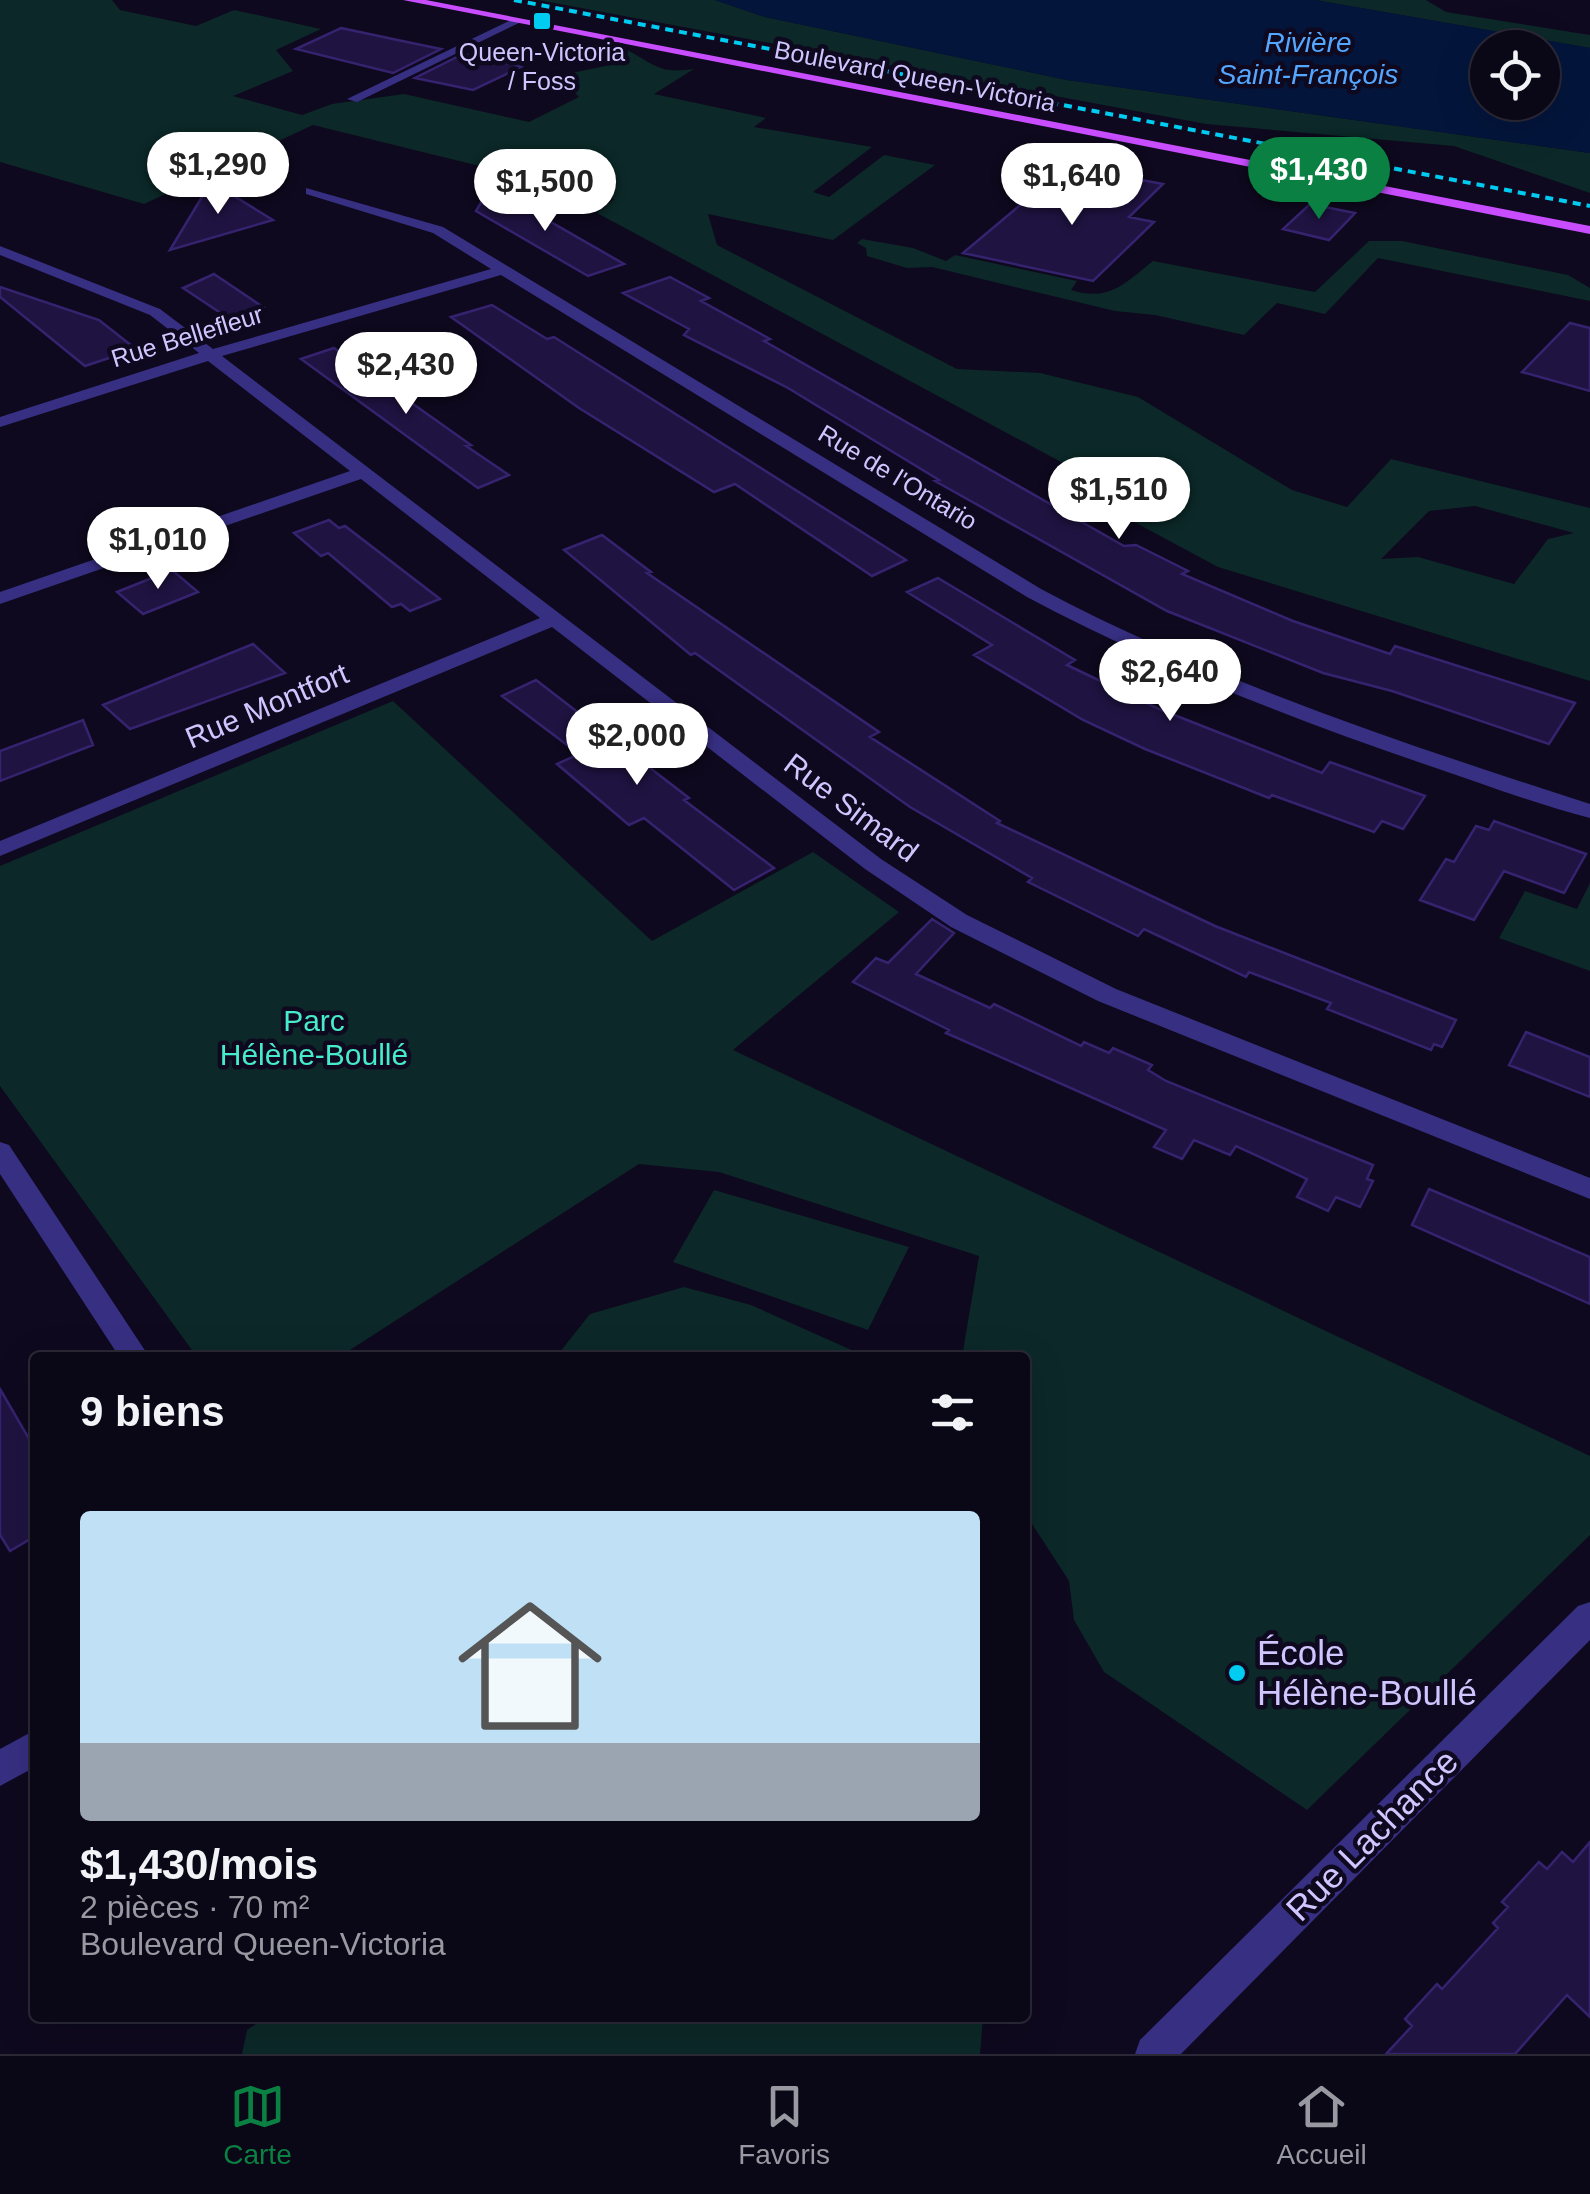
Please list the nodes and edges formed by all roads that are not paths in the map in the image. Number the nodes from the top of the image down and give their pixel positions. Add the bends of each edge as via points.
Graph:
1 (408, 0) edge
2 (517, 21) junction
3 (353, 99) dead end
4 (311, 191) dead end
5 (1590, 230) edge
6 (0, 250) edge
7 (506, 269) junction
8 (212, 354) junction
9 (0, 422) edge
10 (366, 471) junction
11 (0, 598) edge
12 (557, 618) junction
13 (1590, 810) edge
14 (0, 849) edge
15 (0, 1152) edge
16 (1590, 1189) edge
17 (132, 1352) edge
18 (1590, 1617) edge
19 (30, 1750) edge
20 (0, 1769) edge
21 (1154, 2054) edge

1 - 2 main road, Boulevard Queen-Victoria
2 - 3 street
2 - 5 main road, Boulevard Queen-Victoria
4 - 7 street, Rue de l'Ontario via 424,224
6 - 8 street, Rue Simard via 128,298
7 - 8 street, Rue Bellefleur
7 - 13 street, Rue de l'Ontario via 1017,582 1136,647 1263,702
8 - 9 street, Rue Bellefleur
8 - 10 street, Rue Simard
10 - 11 street
10 - 12 street, Rue Simard
12 - 14 street, Rue Montfort
12 - 16 street, Rue Simard via 872,864 959,921 1108,995
15 - 17 street
18 - 21 street, Rue Lachance
19 - 20 street

